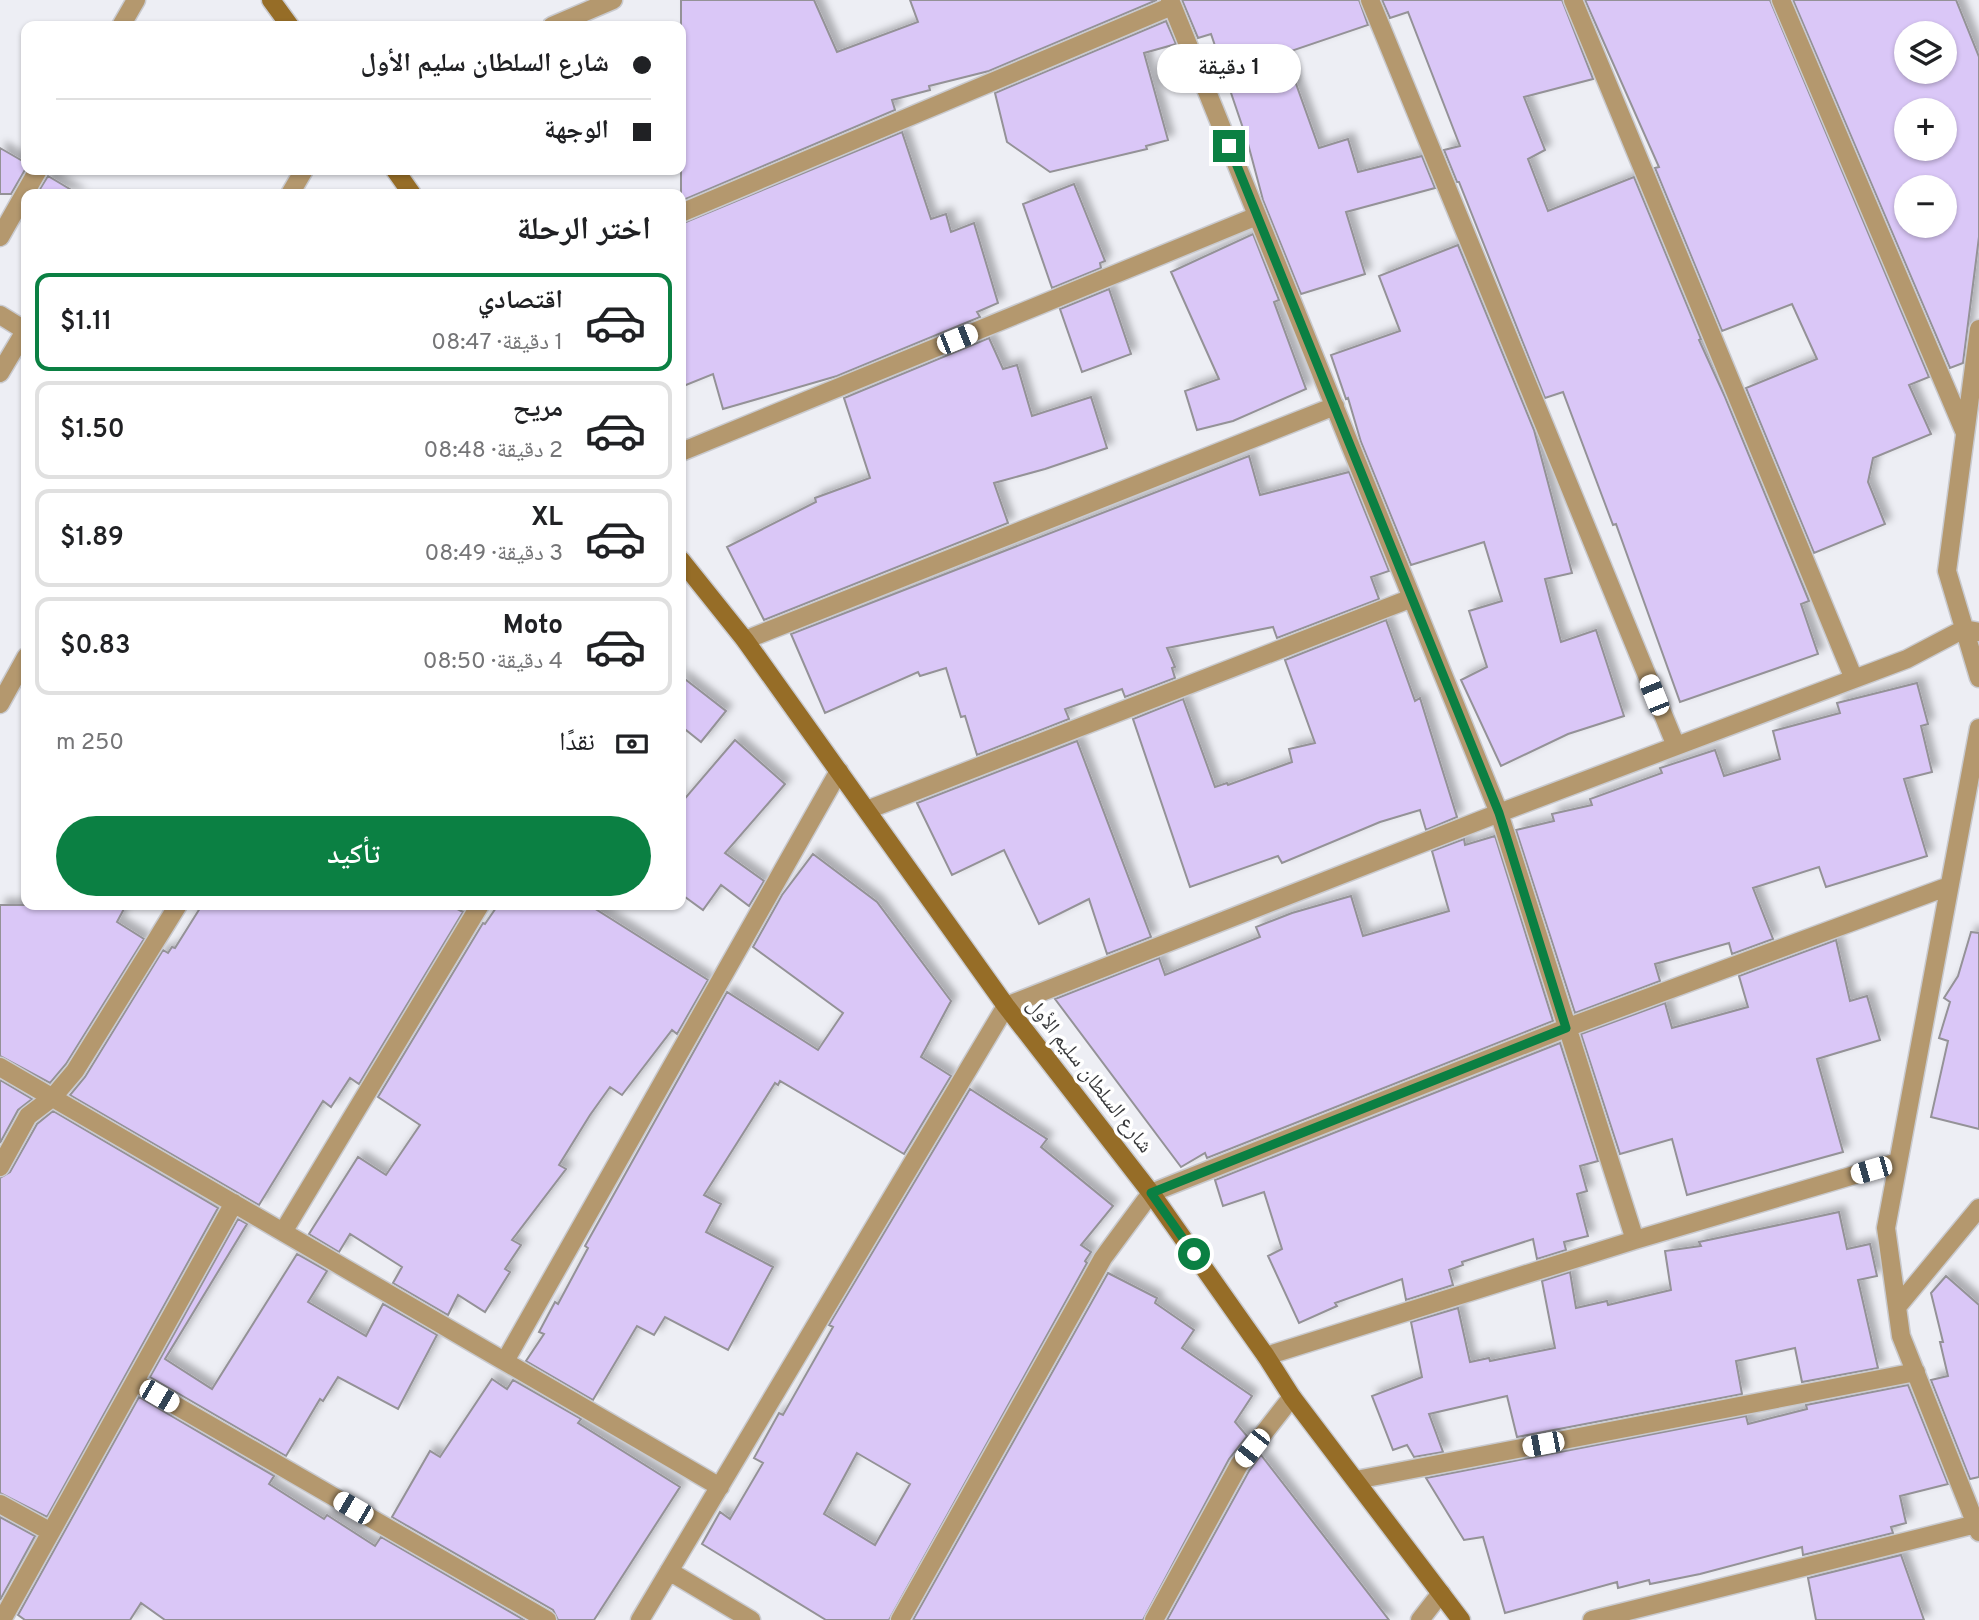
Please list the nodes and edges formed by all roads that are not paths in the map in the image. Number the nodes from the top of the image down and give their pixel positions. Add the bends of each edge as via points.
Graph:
1 (136, 0) edge
2 (271, 0) edge
3 (613, 0) edge
4 (1370, 0) edge
5 (1573, 0) edge
6 (1780, 0) edge
7 (1171, 3) edge
8 (124, 21) edge
9 (286, 21) edge
10 (564, 21) edge
11 (21, 200) edge
12 (686, 211) edge
13 (1257, 216) junction
14 (0, 237) edge
15 (0, 315) edge
16 (21, 328) edge
17 (1979, 329) edge
18 (21, 339) edge
19 (0, 373) edge
20 (1335, 406) junction
21 (1965, 433) junction
22 (686, 450) edge
23 (686, 571) edge
24 (1412, 598) junction
25 (1974, 627) edge
26 (745, 640) junction
27 (21, 666) edge
28 (1979, 678) edge
29 (1854, 679) junction
30 (0, 704) edge
31 (1979, 727) edge
32 (1676, 746) junction
33 (839, 771) junction
34 (867, 810) junction
35 (1499, 813) junction
36 (1950, 886) junction
37 (175, 910) edge
38 (477, 910) edge
39 (1006, 1006) junction
40 (1566, 1028) junction
41 (0, 1067) edge
42 (53, 1097) junction
43 (1898, 1162) junction
44 (0, 1167) edge
45 (1151, 1193) junction
46 (234, 1203) junction
47 (1979, 1208) edge
48 (283, 1232) junction
49 (1635, 1240) junction
50 (1897, 1307) junction
51 (1266, 1356) junction
52 (505, 1361) junction
53 (1916, 1372) junction
54 (135, 1382) junction
55 (1292, 1397) junction
56 (1356, 1480) junction
57 (720, 1487) junction
58 (0, 1504) edge
59 (1978, 1528) edge
60 (51, 1532) junction
61 (669, 1572) junction
62 (1441, 1593) junction
63 (2, 1620) edge
64 (547, 1620) edge
65 (640, 1620) edge
66 (751, 1620) edge
67 (900, 1620) edge
68 (1154, 1620) edge
69 (1420, 1620) edge
70 (1461, 1620) edge
71 (1591, 1620) edge

1 - 8 street
2 - 9 street
3 - 10 street
4 - 32 street
5 - 29 street
6 - 21 street
7 - 12 street
7 - 13 street
11 - 14 street
13 - 20 street
13 - 22 street
15 - 16 street
17 - 21 street
18 - 19 street
20 - 24 street
20 - 26 street
21 - 25 street via 1947,571
23 - 26 street, شارع السلطان سليم الأول
24 - 34 street
24 - 35 street
25 - 28 street
25 - 29 street
26 - 33 street, شارع السلطان سليم الأول
27 - 30 street
29 - 32 street
31 - 36 street
32 - 35 street
33 - 34 street, شارع السلطان سليم الأول
33 - 52 street
34 - 39 street, شارع السلطان سليم الأول
35 - 39 street
35 - 40 street
36 - 40 street
36 - 43 street
37 - 42 street via 75,1071
38 - 48 street
39 - 45 street, شارع السلطان سليم الأول
39 - 57 street
40 - 45 street
40 - 49 street
41 - 42 street
42 - 44 street via 28,1116
42 - 46 street
43 - 49 street
43 - 50 street via 1886,1228
45 - 51 street, شارع السلطان سليم الأول
45 - 67 street via 1103,1258
46 - 48 street
46 - 54 street
47 - 50 street
48 - 52 street
49 - 51 street
50 - 53 street via 1901,1336
51 - 55 street, شارع السلطان سليم الأول
52 - 57 street
53 - 56 street
53 - 59 street
54 - 60 street
54 - 64 street
55 - 56 street, شارع السلطان سليم الأول
55 - 68 street via 1239,1465
56 - 62 street, شارع السلطان سليم الأول
57 - 61 street
58 - 60 street
59 - 71 street
60 - 63 street
61 - 65 street
61 - 66 street
62 - 69 street
62 - 70 street, شارع السلطان سليم الأول

